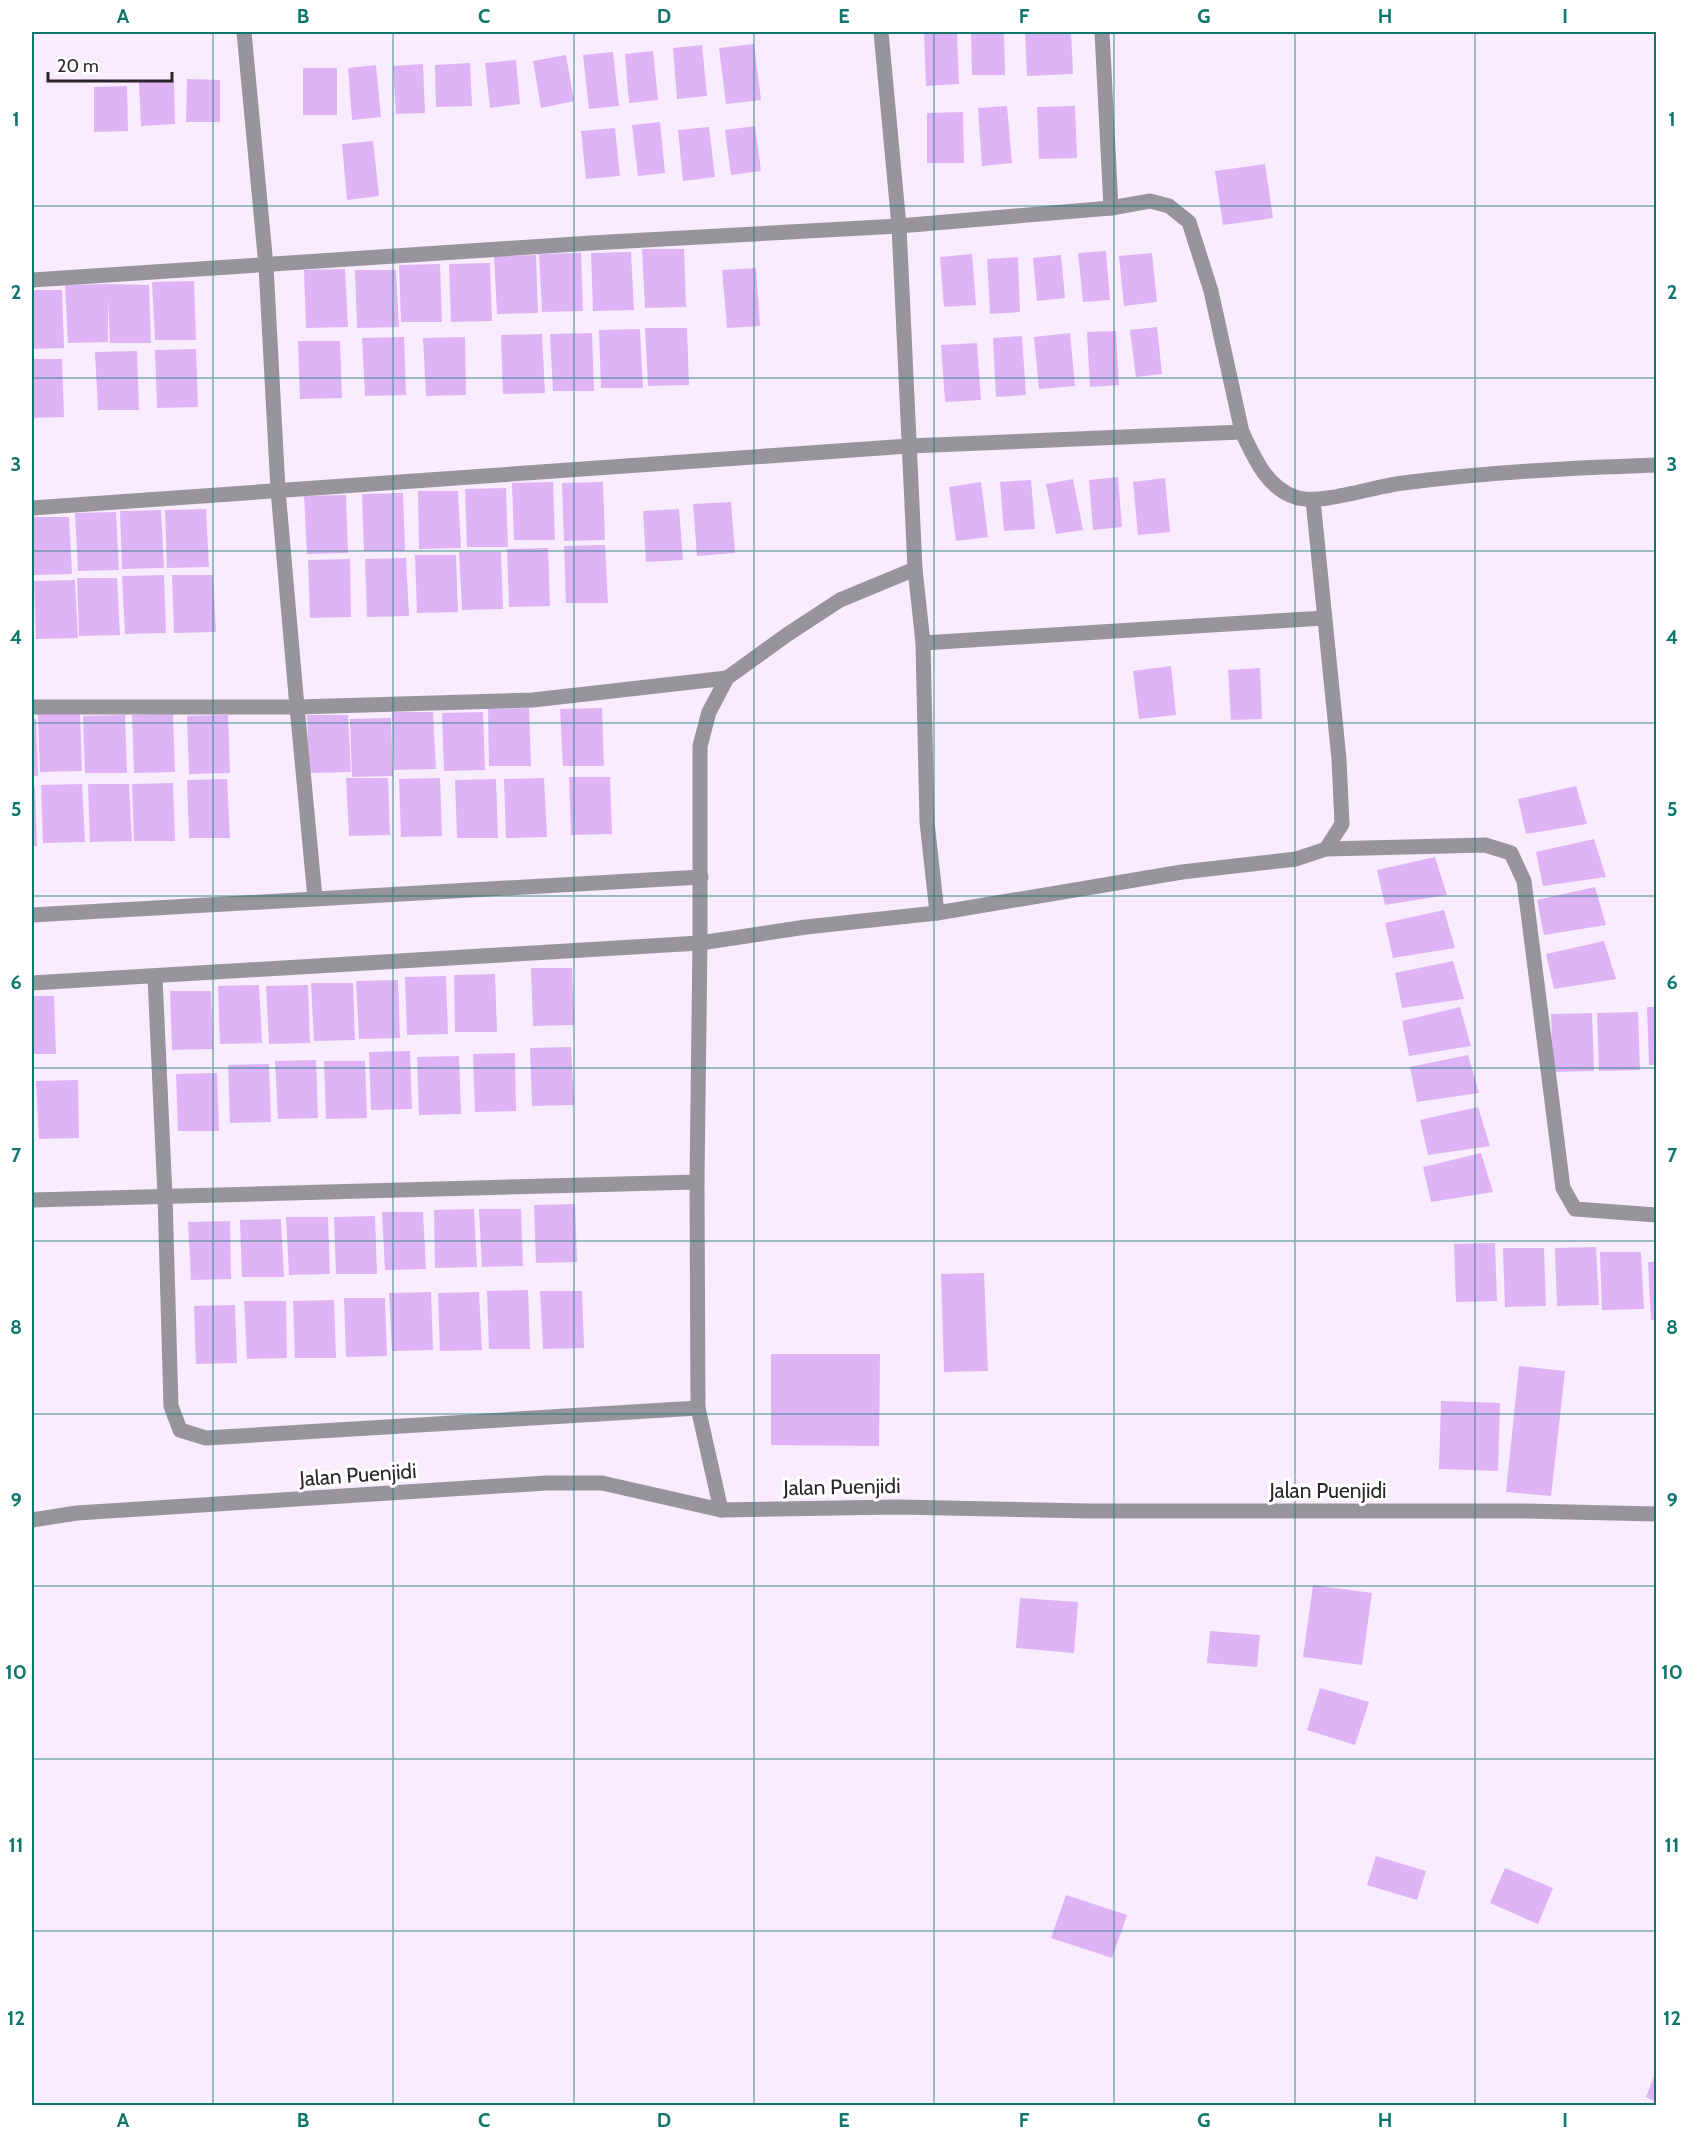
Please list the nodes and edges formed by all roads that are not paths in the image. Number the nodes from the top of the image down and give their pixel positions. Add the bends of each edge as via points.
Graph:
1 (244, 32) edge
2 (881, 32) edge
3 (1102, 32) edge
4 (1111, 208) junction
5 (899, 226) junction
6 (266, 266) junction
7 (32, 280) edge
8 (1242, 432) junction
9 (909, 446) junction
10 (1656, 465) edge
11 (278, 490) junction
12 (1313, 500) junction
13 (32, 508) edge
14 (915, 568) junction
15 (1324, 618) junction
16 (923, 643) junction
17 (727, 678) junction
18 (32, 707) edge
19 (297, 707) junction
20 (1326, 849) junction
21 (701, 878) junction
22 (315, 898) junction
23 (937, 913) junction
24 (32, 915) edge
25 (700, 943) junction
26 (155, 977) junction
27 (32, 983) edge
28 (698, 1182) junction
29 (165, 1196) junction
30 (32, 1200) edge
31 (1656, 1215) edge
32 (698, 1408) junction
33 (721, 1510) junction
34 (1656, 1514) edge
35 (32, 1520) edge

1 - 6 street
2 - 5 street
3 - 4 street
4 - 5 street
4 - 8 street via 1149,201 1169,206 1189,222 1211,291
5 - 6 street
5 - 9 street
6 - 7 street
6 - 11 street
8 - 9 street
8 - 12 street via 1259,467 1278,487 1295,497
9 - 11 street
9 - 14 street
10 - 12 street via 1524,471 1401,483
11 - 13 street
11 - 19 street
12 - 15 street
14 - 16 street
14 - 17 street via 840,600
15 - 16 street
15 - 20 street via 1342,824
16 - 23 street via 927,822
17 - 19 street via 533,700
17 - 21 street via 709,712 700,746
18 - 19 street
19 - 22 street
20 - 23 street via 1296,859 1182,872
20 - 31 street via 1485,844 1511,853 1524,881 1563,1188 1575,1209
21 - 22 street
21 - 25 street
22 - 24 street
23 - 25 street
25 - 26 street
25 - 28 street
26 - 27 street
26 - 29 street
28 - 29 street
28 - 32 street
29 - 30 street
29 - 32 street via 171,1406 180,1430 206,1438
32 - 33 street
33 - 34 street, Jalan Puenjidi via 898,1507
33 - 35 street, Jalan Puenjidi via 602,1484 546,1483 77,1513

